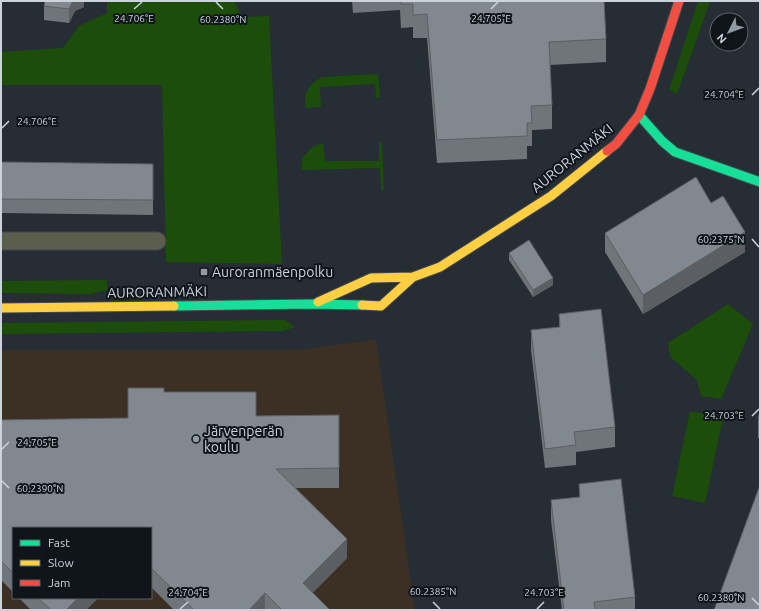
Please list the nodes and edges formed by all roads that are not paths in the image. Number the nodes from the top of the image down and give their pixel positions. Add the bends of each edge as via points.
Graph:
1 (679, 1) edge
2 (639, 115) junction
3 (760, 182) edge
4 (1, 241) edge
5 (157, 241) dead end
6 (413, 277) junction
7 (312, 304) junction
8 (1, 308) edge

1 - 2 main road, AURORANMÄKI
2 - 3 main road via 675,152
2 - 6 main road, AURORANMÄKI via 616,144 551,196 440,267
4 - 5 lane
6 - 7 main road, AURORANMÄKI via 371,278
6 - 7 main road, AURORANMÄKI via 381,306
7 - 8 main road, AURORANMÄKI

